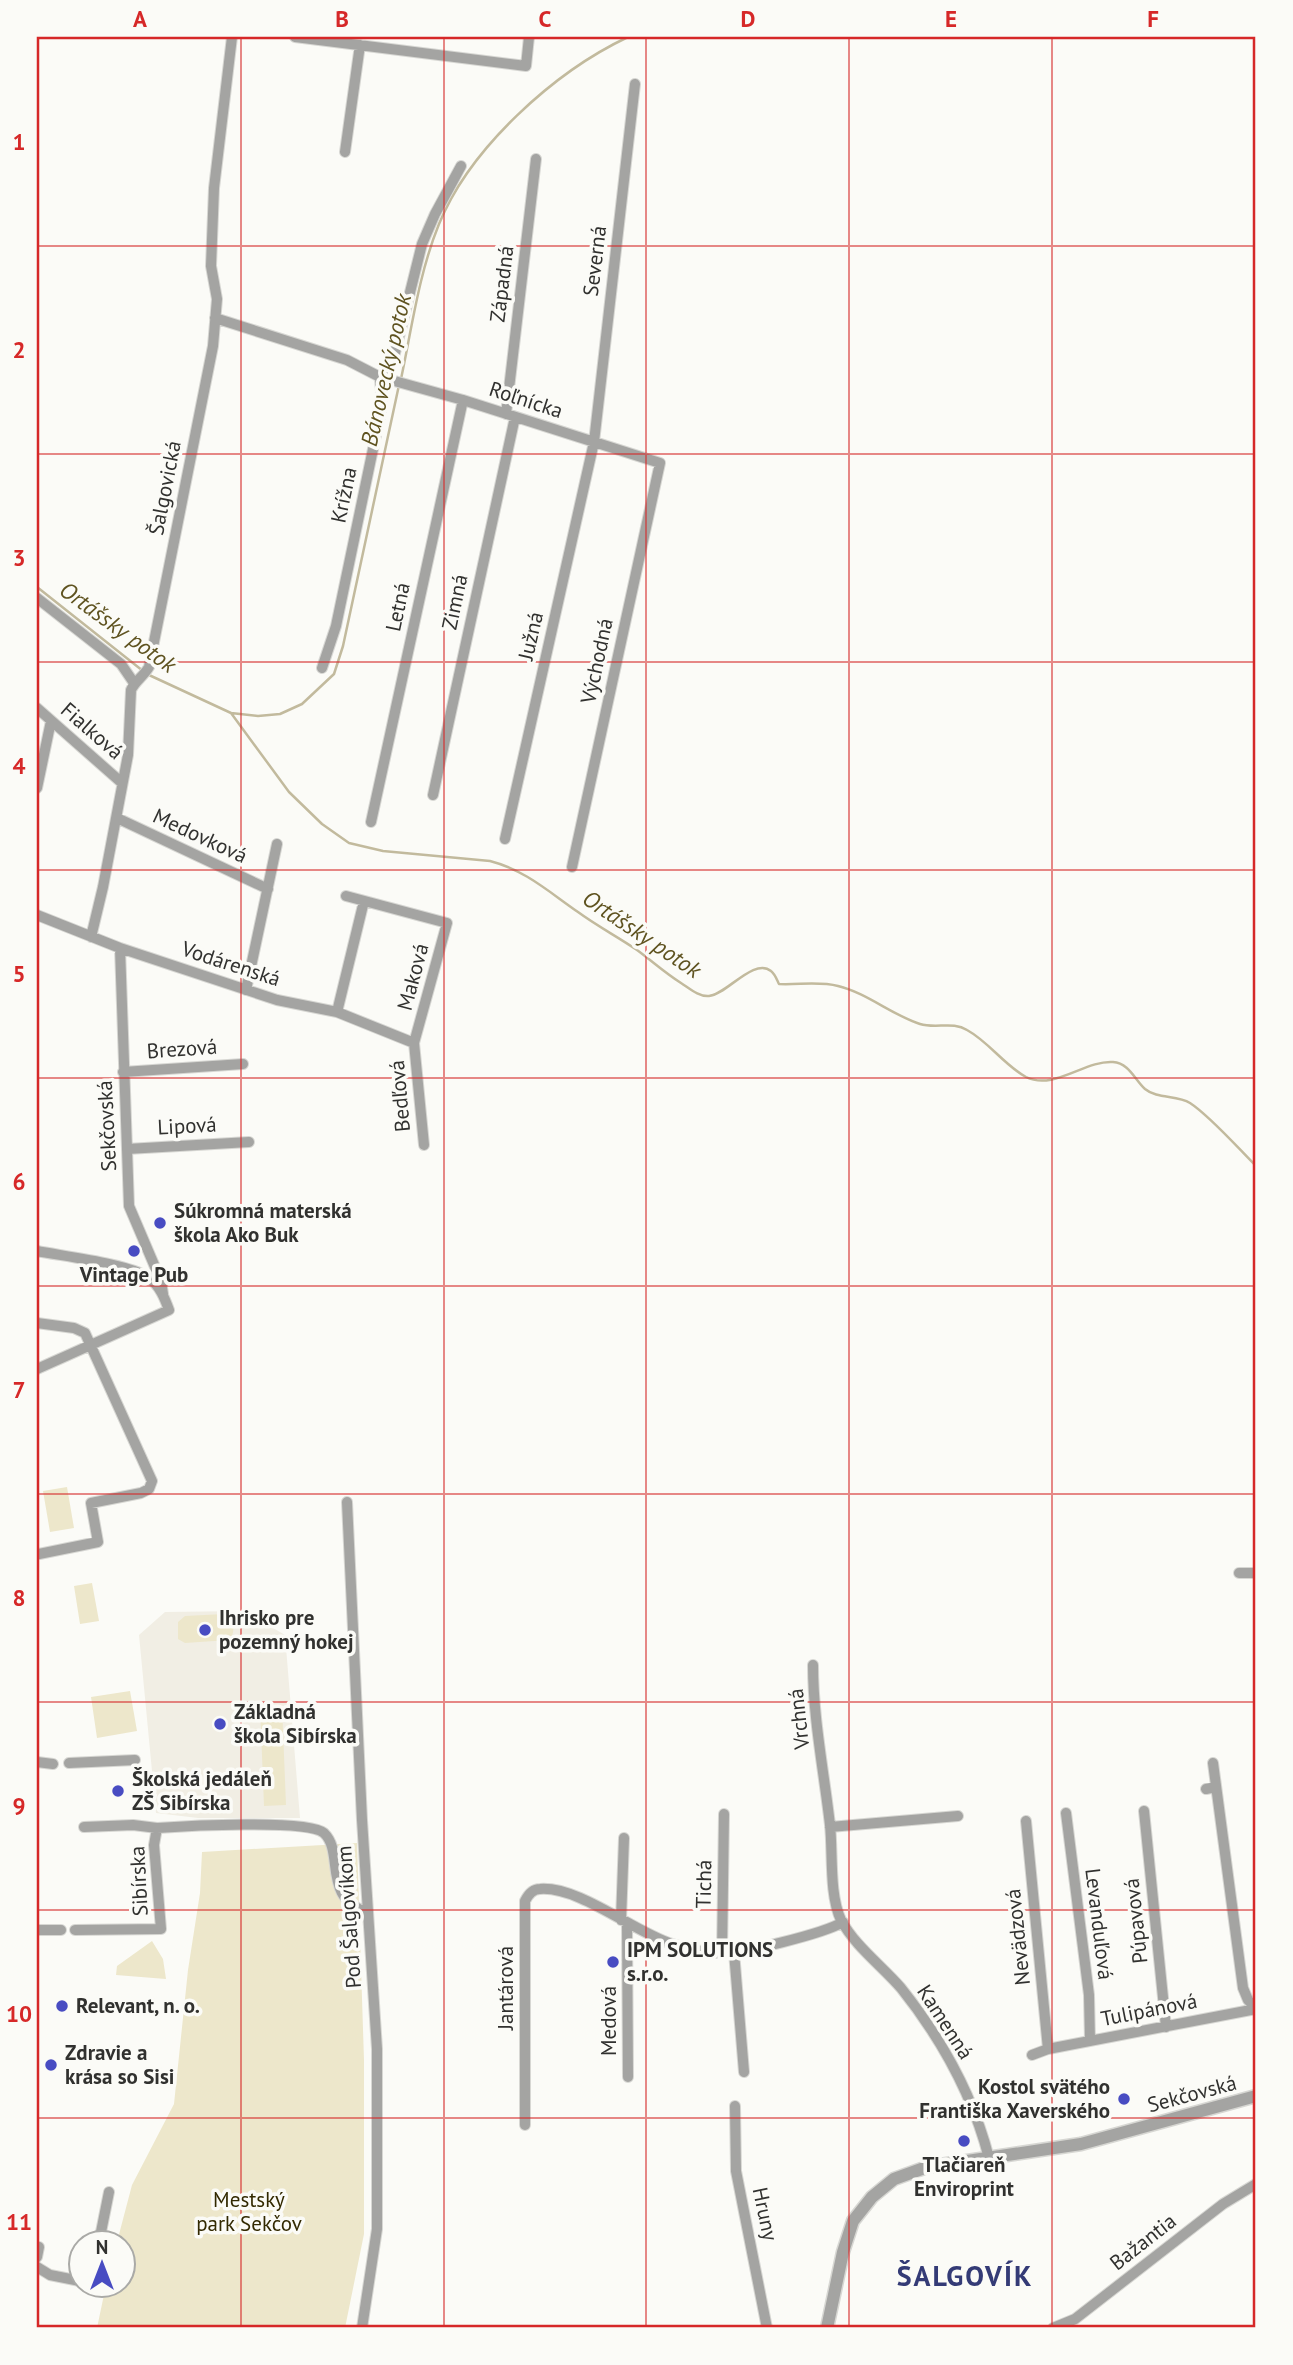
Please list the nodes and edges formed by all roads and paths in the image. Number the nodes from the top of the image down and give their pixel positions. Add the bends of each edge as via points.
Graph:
1 (232, 37) edge
2 (295, 37) edge
3 (529, 37) edge
4 (360, 45) junction
5 (635, 84) dead end
6 (345, 152) dead end
7 (537, 159) dead end
8 (461, 166) dead end
9 (215, 318) junction
10 (385, 379) junction
11 (463, 400) junction
12 (510, 415) junction
13 (594, 442) junction
14 (660, 463) joint
15 (37, 598) edge
16 (322, 668) dead end
17 (139, 681) junction
18 (37, 708) edge
19 (51, 721) junction
20 (122, 783) junction
21 (37, 788) edge
22 (433, 795) dead end
23 (117, 818) junction
24 (371, 822) dead end
25 (505, 839) dead end
26 (277, 844) dead end
27 (572, 867) dead end
28 (268, 889) junction
29 (346, 896) dead end
30 (364, 901) junction
31 (37, 915) edge
32 (90, 937) junction
33 (120, 948) junction
34 (246, 990) junction
35 (337, 1012) junction
36 (414, 1043) junction
37 (243, 1064) dead end
38 (123, 1072) junction
39 (249, 1142) dead end
40 (424, 1145) dead end
41 (127, 1149) junction
42 (37, 1251) edge
43 (163, 1294) junction
44 (37, 1323) edge
45 (92, 1346) junction
46 (37, 1369) edge
47 (347, 1502) dead end
48 (39, 1554) dead end
49 (1239, 1573) dead end
50 (1256, 1573) edge
51 (813, 1665) dead end
52 (135, 1760) dead end
53 (37, 1762) edge
54 (69, 1763) dead end
55 (1213, 1763) dead end
56 (53, 1764) dead end
57 (824, 1769) joint
58 (1144, 1811) dead end
59 (1066, 1812) dead end
60 (724, 1814) dead end
61 (958, 1816) dead end
62 (1026, 1821) dead end
63 (85, 1827) dead end
64 (830, 1827) junction
65 (158, 1828) junction
66 (624, 1838) dead end
67 (368, 1913) junction
68 (624, 1921) junction
69 (843, 1922) junction
70 (37, 1930) edge
71 (61, 1930) dead end
72 (75, 1930) dead end
73 (734, 1952) junction
74 (722, 1954) junction
75 (1256, 2009) edge
76 (1166, 2027) junction
77 (1090, 2041) junction
78 (1048, 2049) junction
79 (1032, 2055) dead end
80 (744, 2072) dead end
81 (628, 2077) dead end
82 (1256, 2096) edge
83 (735, 2106) dead end
84 (525, 2125) dead end
85 (989, 2158) junction
86 (1256, 2184) edge
87 (109, 2192) dead end
88 (102, 2228) edge
89 (37, 2247) edge
90 (37, 2257) edge
91 (37, 2267) edge
92 (66, 2278) edge
93 (362, 2328) edge
94 (766, 2328) edge
95 (827, 2328) edge
96 (1053, 2328) edge

1 - 9 street, Šalgovická via 214,188 211,266
2 - 4 street
3 - 4 street via 526,66
4 - 6 street
5 - 13 street, Severná
7 - 12 street, Západná
8 - 10 street via 422,244
9 - 10 street via 347,360
9 - 17 street, Šalgovická via 149,667
10 - 11 street, Roľnícka
10 - 16 street, Krížna via 336,626
11 - 12 street, Roľnícka
11 - 24 street, Letná
12 - 13 street, Roľnícka
12 - 22 street, Zimná
13 - 14 street, Roľnícka
13 - 25 street, Južná
14 - 27 street, Východná
15 - 17 street
17 - 20 street, Šalgovická via 131,690
18 - 19 street, Fialková
19 - 20 street, Fialková
19 - 21 street
20 - 23 street, Šalgovická
23 - 28 street, Medovková
23 - 32 street, Šalgovická
26 - 28 street
28 - 34 street
29 - 30 street, Maková
30 - 35 street
30 - 36 street, Maková via 447,923
31 - 32 street, Vodárenská
32 - 33 street, Vodárenská
33 - 34 street, Vodárenská
33 - 38 street, Sekčovská
34 - 35 street, Vodárenská
35 - 36 street, Vodárenská
36 - 40 street, Bedľová
37 - 38 street, Brezová
38 - 41 street, Sekčovská
39 - 41 street, Lipová
41 - 43 street, Sekčovská via 130,1206 162,1281
42 - 43 street via 131,1269 150,1278
43 - 45 street, Sekčovská via 169,1310
44 - 45 street via 74,1328 85,1333
45 - 46 street
45 - 48 street via 152,1481 149,1489 91,1503 98,1542
47 - 67 street, Pod Šalgovíkom
49 - 50 street
51 - 57 street, Vrchná
52 - 54 street
53 - 56 street
55 - 75 street via 1211,1788 1243,1988
57 - 64 street, Kamenná
58 - 76 street, Púpavová
59 - 77 street, Levanduľová via 1089,1995
60 - 74 street, Tichá
61 - 64 street
62 - 78 street, Nevädzová
63 - 65 street, Sibírska
64 - 69 street, Kamenná via 836,1902
65 - 67 street, Sibírska via 315,1828 330,1843 342,1892 355,1908
65 - 72 street, Sibírska via 154,1845 162,1929
66 - 68 street, Medová
67 - 93 street, Pod Šalgovíkom via 377,2049 377,2229
68 - 74 street via 672,1944
68 - 81 street, Medová
68 - 84 street, Jantárová via 569,1894 539,1889 524,1901
69 - 73 street
69 - 85 street, Kamenná via 911,2001 942,2048 970,2098
70 - 71 street
73 - 74 street
73 - 80 street
75 - 76 street, Tulipánová
76 - 77 street, Tulipánová
77 - 78 street, Tulipánová
78 - 79 street, Tulipánová
82 - 85 street, Sekčovská via 1081,2144
83 - 94 street, Hruny via 736,2171
85 - 95 street, Sekčovská via 915,2169 872,2197 850,2229
86 - 96 street, Bažantia via 1223,2204 1075,2319
87 - 88 street
89 - 90 street
91 - 92 street

